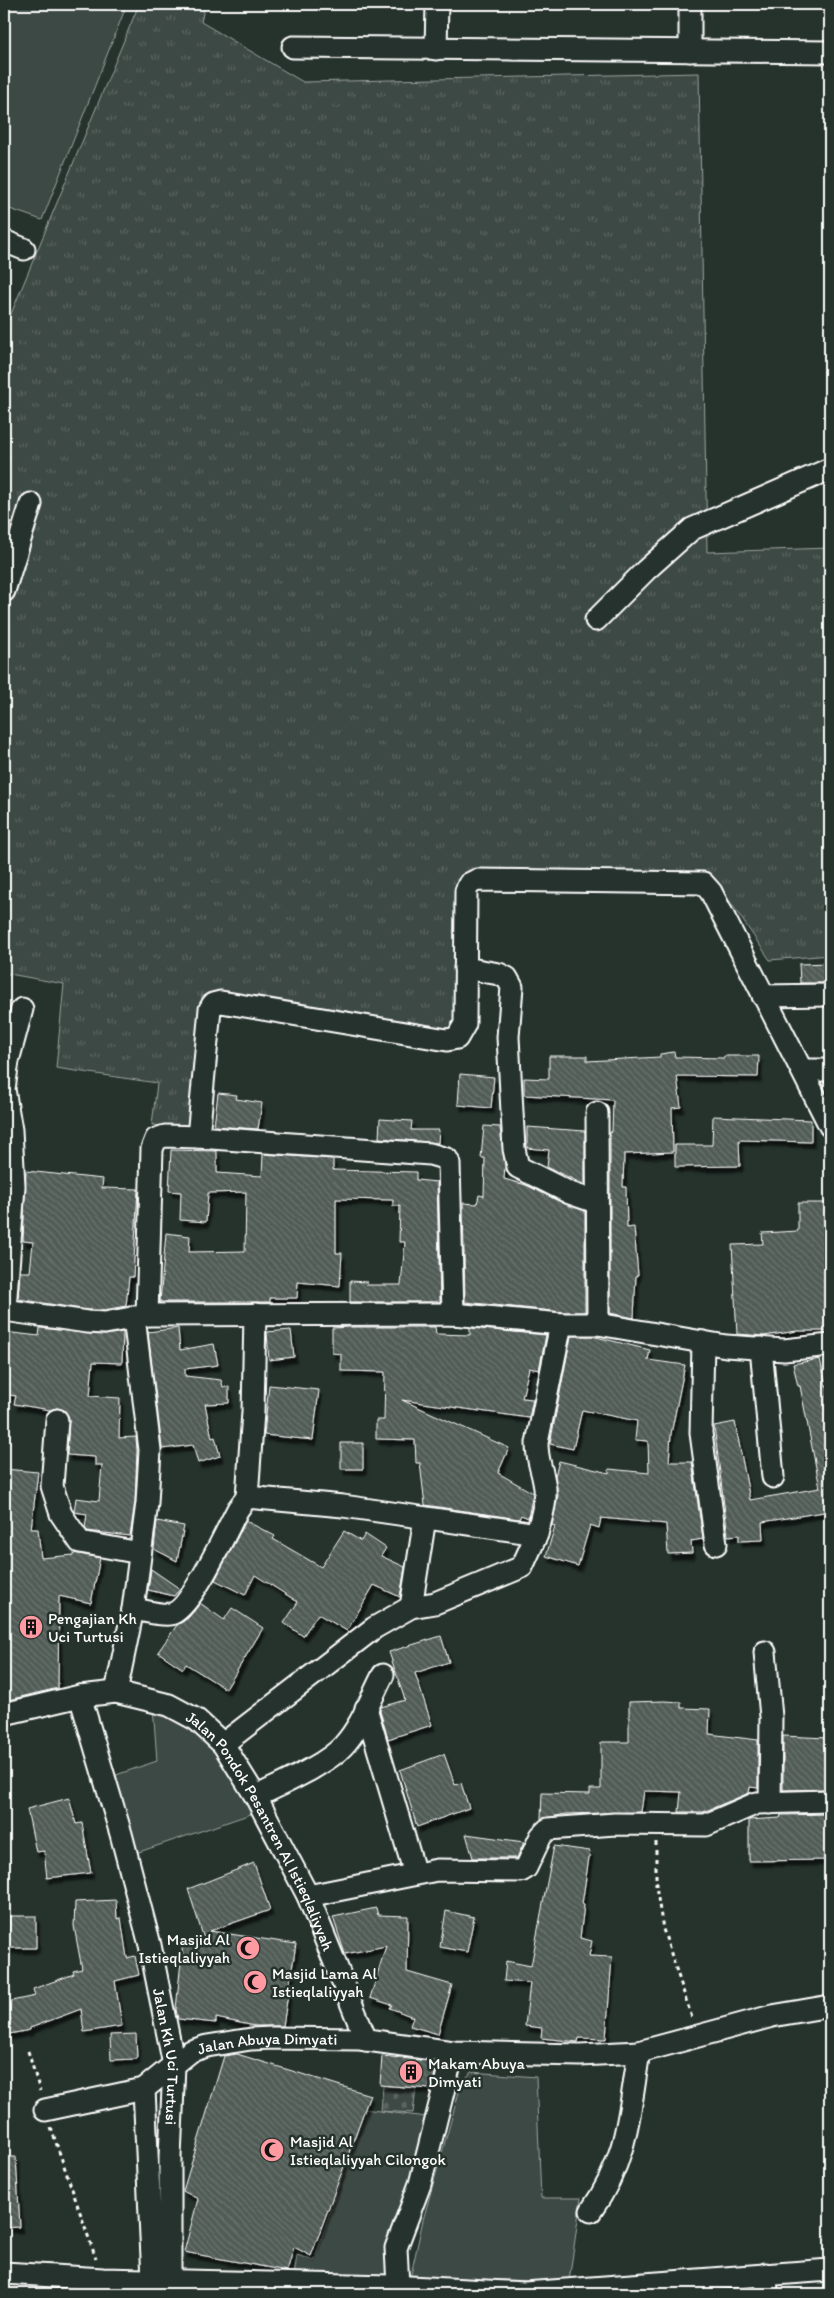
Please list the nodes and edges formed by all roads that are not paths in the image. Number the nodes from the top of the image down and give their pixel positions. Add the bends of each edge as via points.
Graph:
1 (437, 4) edge
2 (690, 4) edge
3 (292, 47) dead end
4 (436, 48) junction
5 (690, 50) junction
6 (830, 52) edge
7 (4, 241) edge
8 (24, 249) dead end
9 (830, 469) edge
10 (31, 504) dead end
11 (4, 591) edge
12 (596, 620) dead end
13 (465, 968) junction
14 (830, 995) edge
15 (763, 996) junction
16 (22, 1010) dead end
17 (804, 1070) junction
18 (830, 1070) edge
19 (597, 1113) dead end
20 (830, 1126) edge
21 (198, 1137) junction
22 (596, 1202) junction
23 (4, 1310) edge
24 (255, 1314) junction
25 (453, 1314) junction
26 (141, 1316) junction
27 (561, 1324) junction
28 (598, 1324) junction
29 (703, 1342) junction
30 (830, 1345) edge
31 (761, 1348) junction
32 (57, 1420) dead end
33 (773, 1476) dead end
34 (247, 1497) junction
35 (425, 1518) junction
36 (537, 1534) junction
37 (716, 1544) dead end
38 (140, 1553) junction
39 (411, 1607) junction
40 (133, 1609) junction
41 (765, 1652) dead end
42 (383, 1675) dead end
43 (116, 1692) junction
44 (80, 1696) junction
45 (366, 1708) junction
46 (4, 1714) edge
47 (223, 1744) junction
48 (256, 1797) junction
49 (830, 1801) edge
50 (770, 1802) junction
51 (415, 1874) junction
52 (308, 1896) junction
53 (830, 2006) edge
54 (366, 2040) junction
55 (453, 2052) junction
56 (639, 2052) junction
57 (174, 2065) junction
58 (144, 2089) junction
59 (45, 2110) road end
60 (591, 2211) dead end
61 (830, 2270) edge
62 (4, 2273) edge
63 (162, 2279) junction
64 (767, 2284) edge
65 (398, 2286) junction

1 - 4 street
2 - 5 street
3 - 4 street
4 - 5 street
5 - 6 street
7 - 8 street
9 - 12 street via 692,529
10 - 11 street
13 - 15 street via 466,891 469,884 477,880 703,883 711,892
13 - 21 street via 464,1024 458,1038 447,1040 221,1002 213,1004
13 - 22 street via 499,974 512,987 508,1037 514,1149 518,1167
14 - 15 street
15 - 17 street
16 - 23 street via 4,1089 11,1130 14,1186
17 - 18 street
17 - 20 street
19 - 22 street
21 - 25 street via 430,1154 447,1159
21 - 26 street via 165,1136 156,1139 152,1149
22 - 28 street
23 - 26 street via 106,1323
24 - 25 street
24 - 26 street
24 - 34 street
25 - 27 street
26 - 38 street via 150,1450
27 - 28 street
27 - 36 street via 537,1443 545,1501
28 - 29 street
29 - 31 street
29 - 37 street via 701,1433
30 - 31 street via 784,1350
31 - 33 street
32 - 38 street via 52,1486 61,1514 80,1542
34 - 35 street
34 - 40 street via 192,1596 179,1610 170,1614
35 - 36 street
35 - 39 street
36 - 39 street via 522,1566 435,1603
38 - 40 street
39 - 47 street via 374,1628
40 - 43 street
41 - 50 street via 771,1717
42 - 45 street
43 - 44 street, Jalan Pondok Pesantren Al Istieqlaliyyah
43 - 47 street, Jalan Pondok Pesantren Al Istieqlaliyyah via 169,1705 196,1720
44 - 46 street, Jalan Pondok Pesantren Al Istieqlaliyyah
44 - 57 street, Jalan Kh Uci Turtusi via 150,1945
45 - 48 street via 343,1746 330,1757
45 - 51 street
47 - 48 street, Jalan Pondok Pesantren Al Istieqlaliyyah
48 - 52 street, Jalan Pondok Pesantren Al Istieqlaliyyah
49 - 50 street
50 - 51 street via 743,1807 706,1825 616,1824 548,1829 521,1871 457,1869
51 - 52 street
52 - 54 street, Jalan Pondok Pesantren Al Istieqlaliyyah
53 - 56 street via 772,2016
54 - 55 street
54 - 57 street, Jalan Abuya Dimyati via 250,2039 199,2048
55 - 56 street
55 - 65 street via 420,2184 396,2248
56 - 60 street via 628,2130 619,2160
57 - 58 street, Jalan Abuya Dimyati
57 - 63 street, Jalan Kh Uci Turtusi
58 - 59 street
58 - 63 street
61 - 64 street
62 - 63 street
63 - 65 street
64 - 65 street via 525,2293

